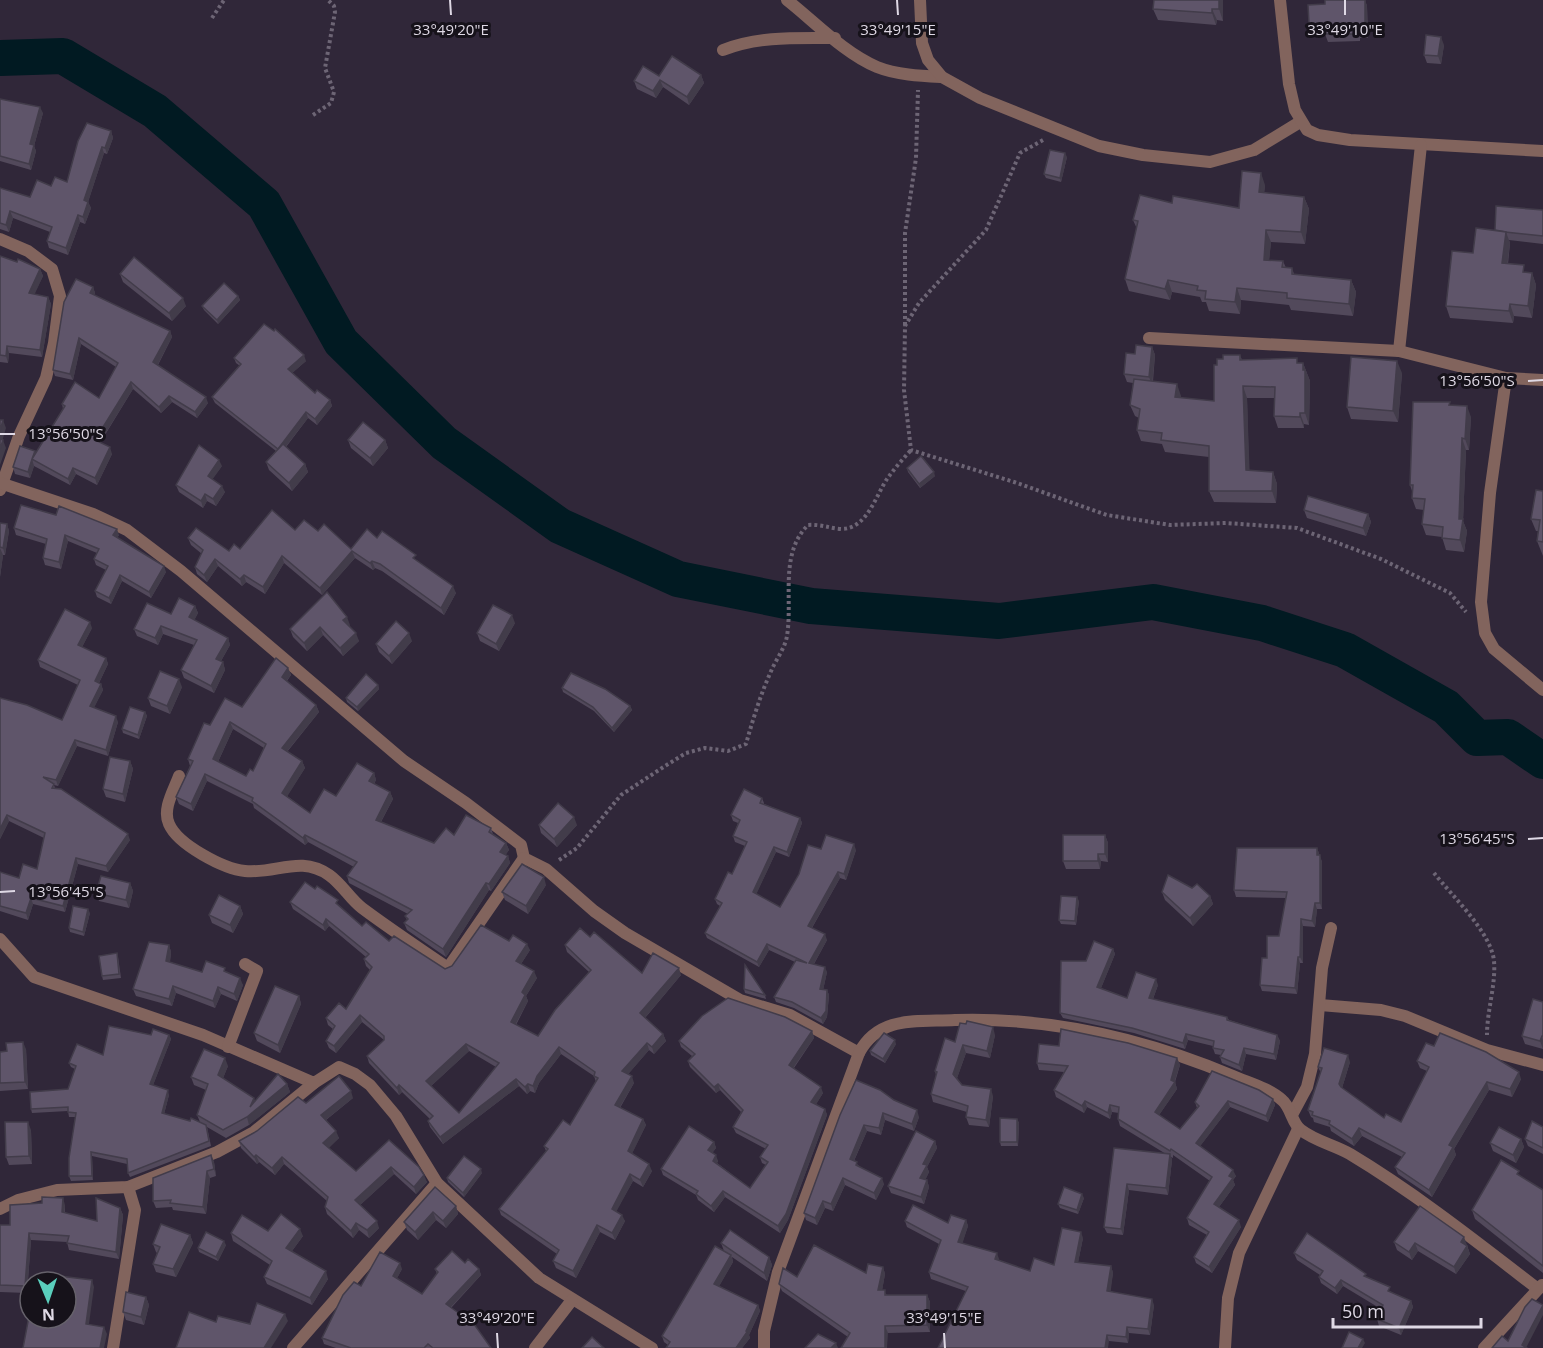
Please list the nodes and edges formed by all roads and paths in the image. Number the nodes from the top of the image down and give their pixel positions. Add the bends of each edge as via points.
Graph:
1 (224, 0) edge
2 (328, 0) edge
3 (787, 0) edge
4 (920, 0) edge
5 (1280, 0) edge
6 (212, 18) dead end
7 (835, 38) junction
8 (723, 50) dead end
9 (928, 76) junction
10 (942, 77) junction
11 (313, 115) dead end
12 (1300, 122) junction
13 (1060, 131) junction
14 (1421, 145) junction
15 (1543, 151) edge
16 (0, 239) edge
17 (905, 326) junction
18 (1149, 338) dead end
19 (1399, 351) junction
20 (1506, 378) junction
21 (1543, 380) edge
22 (911, 450) junction
23 (1, 486) edge
24 (1485, 633) junction
25 (1543, 690) edge
26 (179, 776) dead end
27 (524, 858) junction
28 (546, 869) junction
29 (1434, 873) dead end
30 (1331, 928) dead end
31 (0, 939) edge
32 (245, 964) dead end
33 (1320, 1005) junction
34 (228, 1047) junction
35 (1486, 1050) junction
36 (859, 1053) junction
37 (1543, 1065) edge
38 (314, 1083) junction
39 (1292, 1115) junction
40 (1299, 1129) junction
41 (437, 1183) junction
42 (128, 1187) junction
43 (0, 1209) edge
44 (1540, 1286) edge
45 (572, 1300) junction
46 (113, 1348) edge
47 (292, 1348) edge
48 (534, 1348) edge
49 (652, 1348) edge
50 (764, 1348) edge
51 (1225, 1348) edge
52 (1484, 1348) edge

1 - 6 path
2 - 11 path via 335,12 325,68 334,92 331,103
3 - 7 street
4 - 10 street via 922,43 928,60
5 - 12 street via 1289,84
7 - 8 street via 763,39
7 - 9 street via 878,67
9 - 10 street
9 - 17 path via 918,90 916,158 907,212
10 - 13 street via 980,98
12 - 13 street via 1254,150 1210,162 1099,146
12 - 14 street via 1307,130 1332,138
13 - 17 path via 1020,153 986,230 919,303
14 - 15 street
14 - 19 street
16 - 23 street via 28,251 52,269 60,296 46,378
17 - 22 path via 904,390
18 - 19 street
19 - 20 street
20 - 21 street
20 - 24 street via 1490,493 1481,602
22 - 24 path via 1107,514 1170,525 1226,523 1298,528 1381,559 1450,593
22 - 28 path via 860,523 841,529 808,525 798,535 787,593 785,645 756,710 746,744 728,751 705,748 686,753 665,766 621,795 577,848
23 - 27 street via 93,514 127,530 181,571 404,761 521,845
24 - 25 street via 1494,649
26 - 27 street via 168,804 169,824 206,857 244,871 304,864 329,875 359,906 448,968
27 - 28 street
28 - 36 street via 625,933 740,1000 789,1015
29 - 35 path via 1492,949
30 - 33 street via 1322,968
31 - 34 street via 34,977
32 - 34 street via 257,971
33 - 35 street via 1405,1016
33 - 39 street via 1307,1087
34 - 38 street
35 - 37 street
36 - 39 street via 876,1030 901,1023 979,1020 1075,1028 1181,1055 1224,1072 1283,1100
36 - 50 street via 778,1272 764,1331
38 - 41 street via 339,1067 370,1085 396,1116
38 - 42 street via 254,1132 217,1152
39 - 40 street
40 - 44 street via 1348,1153
40 - 51 street via 1239,1253 1228,1298
41 - 45 street via 539,1278
41 - 47 street
42 - 43 street via 57,1190
42 - 46 street via 135,1210
44 - 52 street
45 - 48 street
45 - 49 street

